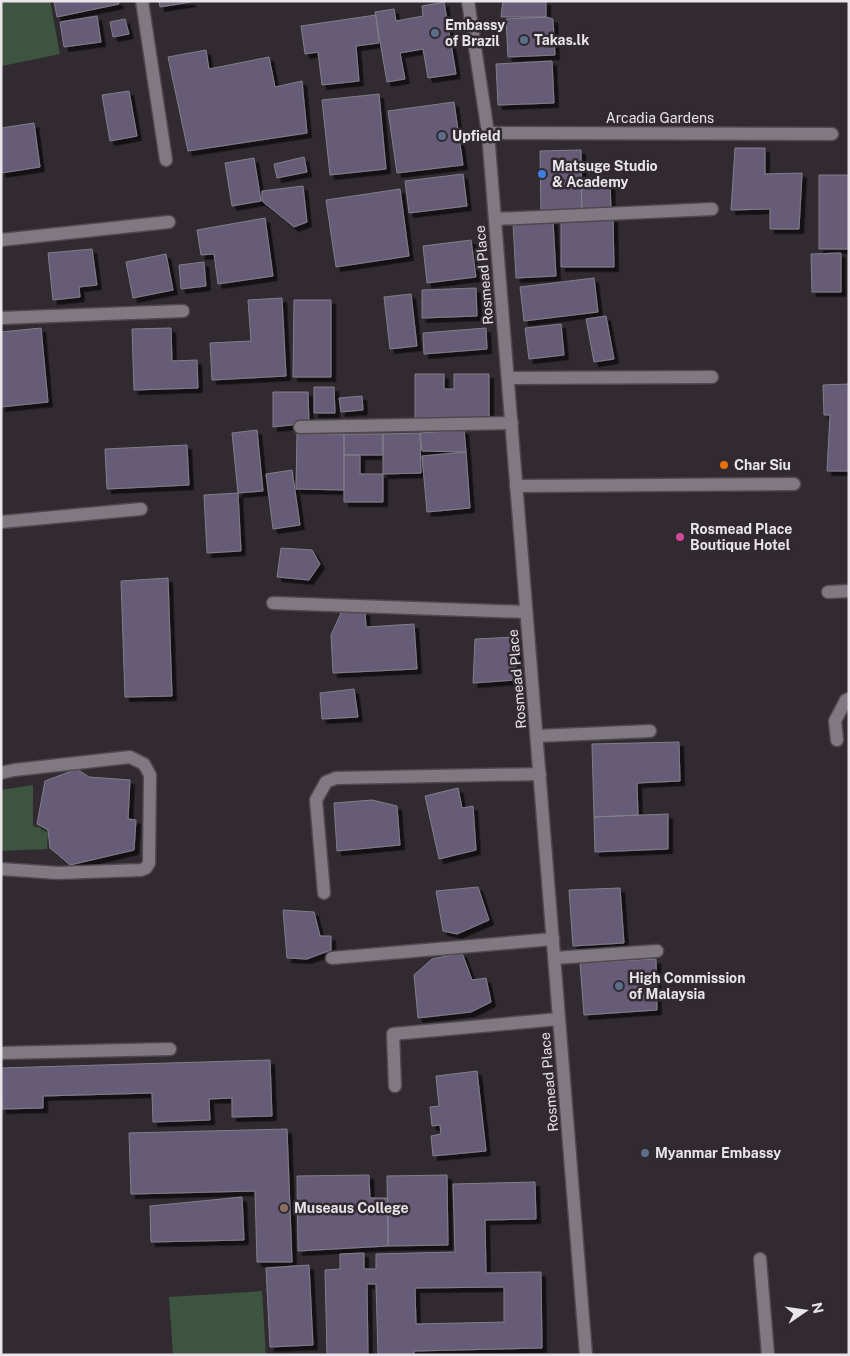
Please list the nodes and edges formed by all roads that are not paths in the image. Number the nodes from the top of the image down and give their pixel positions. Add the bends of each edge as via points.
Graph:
1 (142, 1) edge
2 (468, 1) edge
3 (488, 133) junction
4 (832, 134) dead end
5 (166, 160) dead end
6 (712, 208) dead end
7 (494, 219) junction
8 (169, 222) dead end
9 (1, 240) edge
10 (183, 311) dead end
11 (1, 318) edge
12 (712, 377) dead end
13 (508, 378) junction
14 (512, 423) junction
15 (300, 427) dead end
16 (794, 484) dead end
17 (516, 486) junction
18 (141, 510) dead end
19 (1, 522) edge
20 (849, 591) edge
21 (828, 592) dead end
22 (273, 603) dead end
23 (526, 612) junction
24 (849, 699) edge
25 (650, 731) dead end
26 (537, 736) junction
27 (838, 740) dead end
28 (1, 773) edge
29 (540, 774) junction
30 (1, 869) edge
31 (324, 893) dead end
32 (553, 939) junction
33 (657, 951) dead end
34 (332, 958) dead end
35 (555, 958) junction
36 (559, 1018) junction
37 (170, 1049) dead end
38 (1, 1053) edge
39 (395, 1086) dead end
40 (760, 1259) dead end
41 (586, 1355) edge
42 (768, 1355) edge

1 - 5 street
2 - 3 street, Rosmead Place
3 - 4 street, Arcadia Gardens
3 - 7 street, Rosmead Place
6 - 7 street
7 - 13 street, Rosmead Place
8 - 9 street
10 - 11 street
12 - 13 street
13 - 14 street, Rosmead Place
14 - 15 street
14 - 17 street, Rosmead Place
16 - 17 street
17 - 23 street, Rosmead Place
18 - 19 street
20 - 21 street
22 - 23 street
23 - 26 street, Rosmead Place
24 - 27 street via 835,721
25 - 26 street
26 - 29 street, Rosmead Place
28 - 30 street via 130,757 144,764 150,775 149,863 146,868 58,873
29 - 31 street via 336,778 326,782 316,800
29 - 32 street, Rosmead Place
32 - 34 street
32 - 35 street, Rosmead Place
33 - 35 street
35 - 36 street, Rosmead Place
36 - 39 street via 393,1034
36 - 41 street, Rosmead Place
37 - 38 street
40 - 42 street

